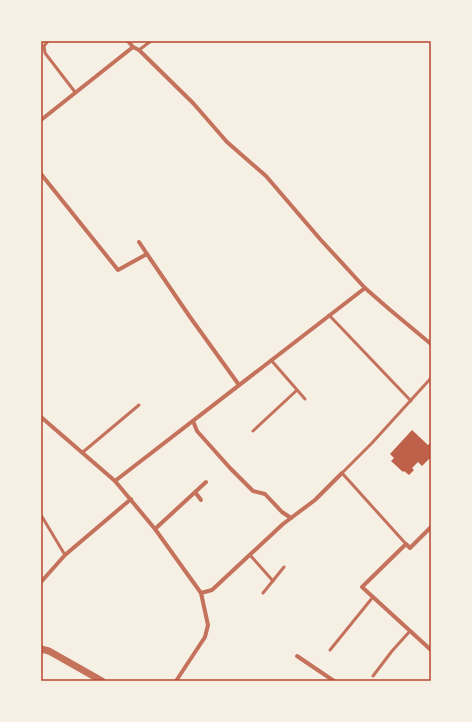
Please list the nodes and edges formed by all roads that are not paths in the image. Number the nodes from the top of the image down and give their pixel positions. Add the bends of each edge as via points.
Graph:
1 (48, 41) edge
2 (128, 41) edge
3 (151, 41) edge
4 (42, 45) edge
5 (133, 47) junction
6 (139, 50) junction
7 (75, 92) junction
8 (41, 120) edge
9 (41, 174) edge
10 (139, 242) dead end
11 (147, 254) junction
12 (365, 288) junction
13 (329, 315) junction
14 (431, 344) edge
15 (271, 360) junction
16 (431, 378) edge
17 (239, 385) junction
18 (296, 391) junction
19 (305, 399) dead end
20 (411, 401) junction
21 (139, 404) dead end
22 (41, 417) edge
23 (192, 421) junction
24 (253, 431) dead end
25 (82, 452) junction
26 (342, 473) junction
27 (115, 482) junction
28 (206, 482) dead end
29 (195, 492) junction
30 (131, 499) junction
31 (201, 500) dead end
32 (41, 515) edge
33 (291, 518) junction
34 (431, 526) edge
35 (155, 529) junction
36 (406, 544) junction
37 (65, 555) junction
38 (250, 555) junction
39 (284, 567) dead end
40 (273, 581) junction
41 (41, 582) edge
42 (263, 592) dead end
43 (201, 594) junction
44 (373, 597) junction
45 (410, 631) junction
46 (41, 649) edge
47 (330, 650) dead end
48 (431, 650) edge
49 (297, 656) dead end
50 (374, 676) dead end
51 (102, 681) edge
52 (176, 681) edge
53 (334, 681) edge

1 - 4 lane
2 - 5 street
3 - 6 lane
4 - 7 lane via 45,53
5 - 6 street
5 - 7 street
6 - 12 street via 193,103 227,142 266,176
7 - 8 street
9 - 11 street via 118,270
10 - 11 street
11 - 17 street
12 - 13 street
12 - 14 street
13 - 15 street
13 - 20 lane
15 - 17 street
15 - 18 lane
16 - 20 lane
17 - 23 street
18 - 19 lane
18 - 24 lane
20 - 26 lane
21 - 25 lane
22 - 25 street
23 - 27 street
23 - 33 street via 197,431 253,491 265,494
25 - 27 street
26 - 33 street
26 - 36 lane
27 - 30 street
28 - 29 street
29 - 31 street
29 - 35 street
30 - 35 street
30 - 37 street
32 - 37 lane
33 - 38 street
34 - 36 street via 410,548
35 - 43 street
36 - 44 street via 362,587
37 - 41 street
38 - 40 lane
38 - 43 street via 212,590
39 - 40 lane
40 - 42 lane
43 - 52 street via 208,625 204,637
44 - 45 street
44 - 47 lane
45 - 48 street
45 - 50 lane
46 - 51 street
49 - 53 street

